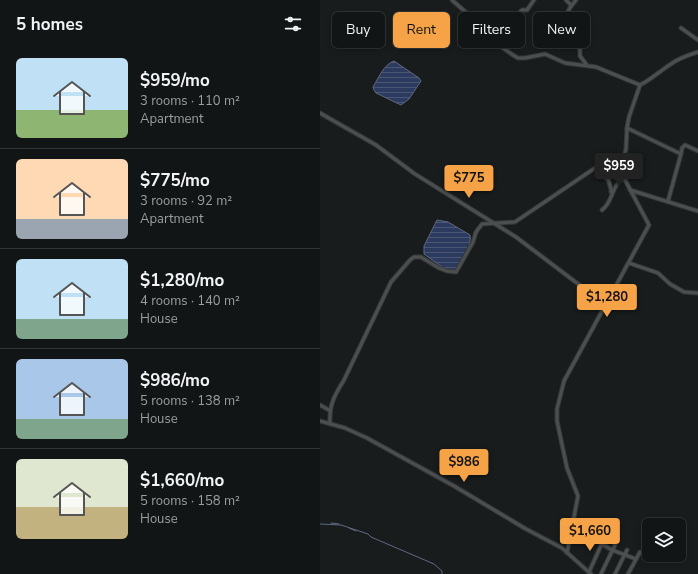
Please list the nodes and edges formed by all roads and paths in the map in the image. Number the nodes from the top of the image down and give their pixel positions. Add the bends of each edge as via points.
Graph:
1 (452, 0) edge
2 (534, 0) edge
3 (566, 0) edge
4 (576, 0) edge
5 (571, 5) junction
6 (466, 12) edge
7 (520, 12) edge
8 (681, 28) dead end
9 (698, 40) edge
10 (502, 48) edge
11 (698, 52) edge
12 (586, 64) junction
13 (640, 85) junction
14 (320, 113) edge
15 (626, 128) junction
16 (698, 151) edge
17 (681, 154) junction
18 (622, 164) junction
19 (624, 178) junction
20 (608, 179) junction
21 (630, 190) junction
22 (611, 198) junction
23 (668, 202) junction
24 (604, 209) dead end
25 (698, 211) edge
26 (494, 223) junction
27 (629, 263) junction
28 (698, 293) edge
29 (606, 305) junction
30 (320, 405) edge
31 (329, 410) junction
32 (320, 421) edge
33 (330, 424) junction
34 (604, 539) dead end
35 (602, 544) junction
36 (616, 545) dead end
37 (612, 550) junction
38 (627, 550) dead end
39 (640, 552) dead end
40 (567, 553) junction
41 (624, 555) junction
42 (636, 559) junction
43 (590, 573) edge
44 (601, 574) edge
45 (615, 574) edge
46 (628, 574) edge

1 - 6 street
2 - 7 street via 527,10
3 - 5 street
4 - 5 street
5 - 12 street via 562,30 578,46 580,56
8 - 9 street
10 - 12 street via 518,58 545,54 570,64
11 - 13 street via 681,58
12 - 13 street
13 - 15 street
14 - 26 street via 376,146 415,174
15 - 17 street
15 - 18 street via 626,149
16 - 17 street via 685,145
17 - 23 street
18 - 19 street
18 - 20 street
19 - 21 street
19 - 22 street via 614,187
20 - 22 street via 612,188
20 - 26 street via 595,168 514,222
21 - 23 street
21 - 27 street via 649,225
22 - 24 street
23 - 25 street
26 - 29 street
26 - 31 street via 478,227 473,242 456,272 439,268 419,256 410,260 392,280
27 - 28 street via 658,274 684,292
27 - 29 street
29 - 40 street via 564,381 556,409 567,468 578,496
30 - 31 street
31 - 33 street
32 - 33 street
33 - 40 street via 345,428 382,446
34 - 35 street
35 - 37 street
35 - 43 street
36 - 37 street
37 - 41 street
37 - 44 street
38 - 41 street
39 - 42 street
40 - 43 street
41 - 42 street
41 - 45 street
42 - 46 street

